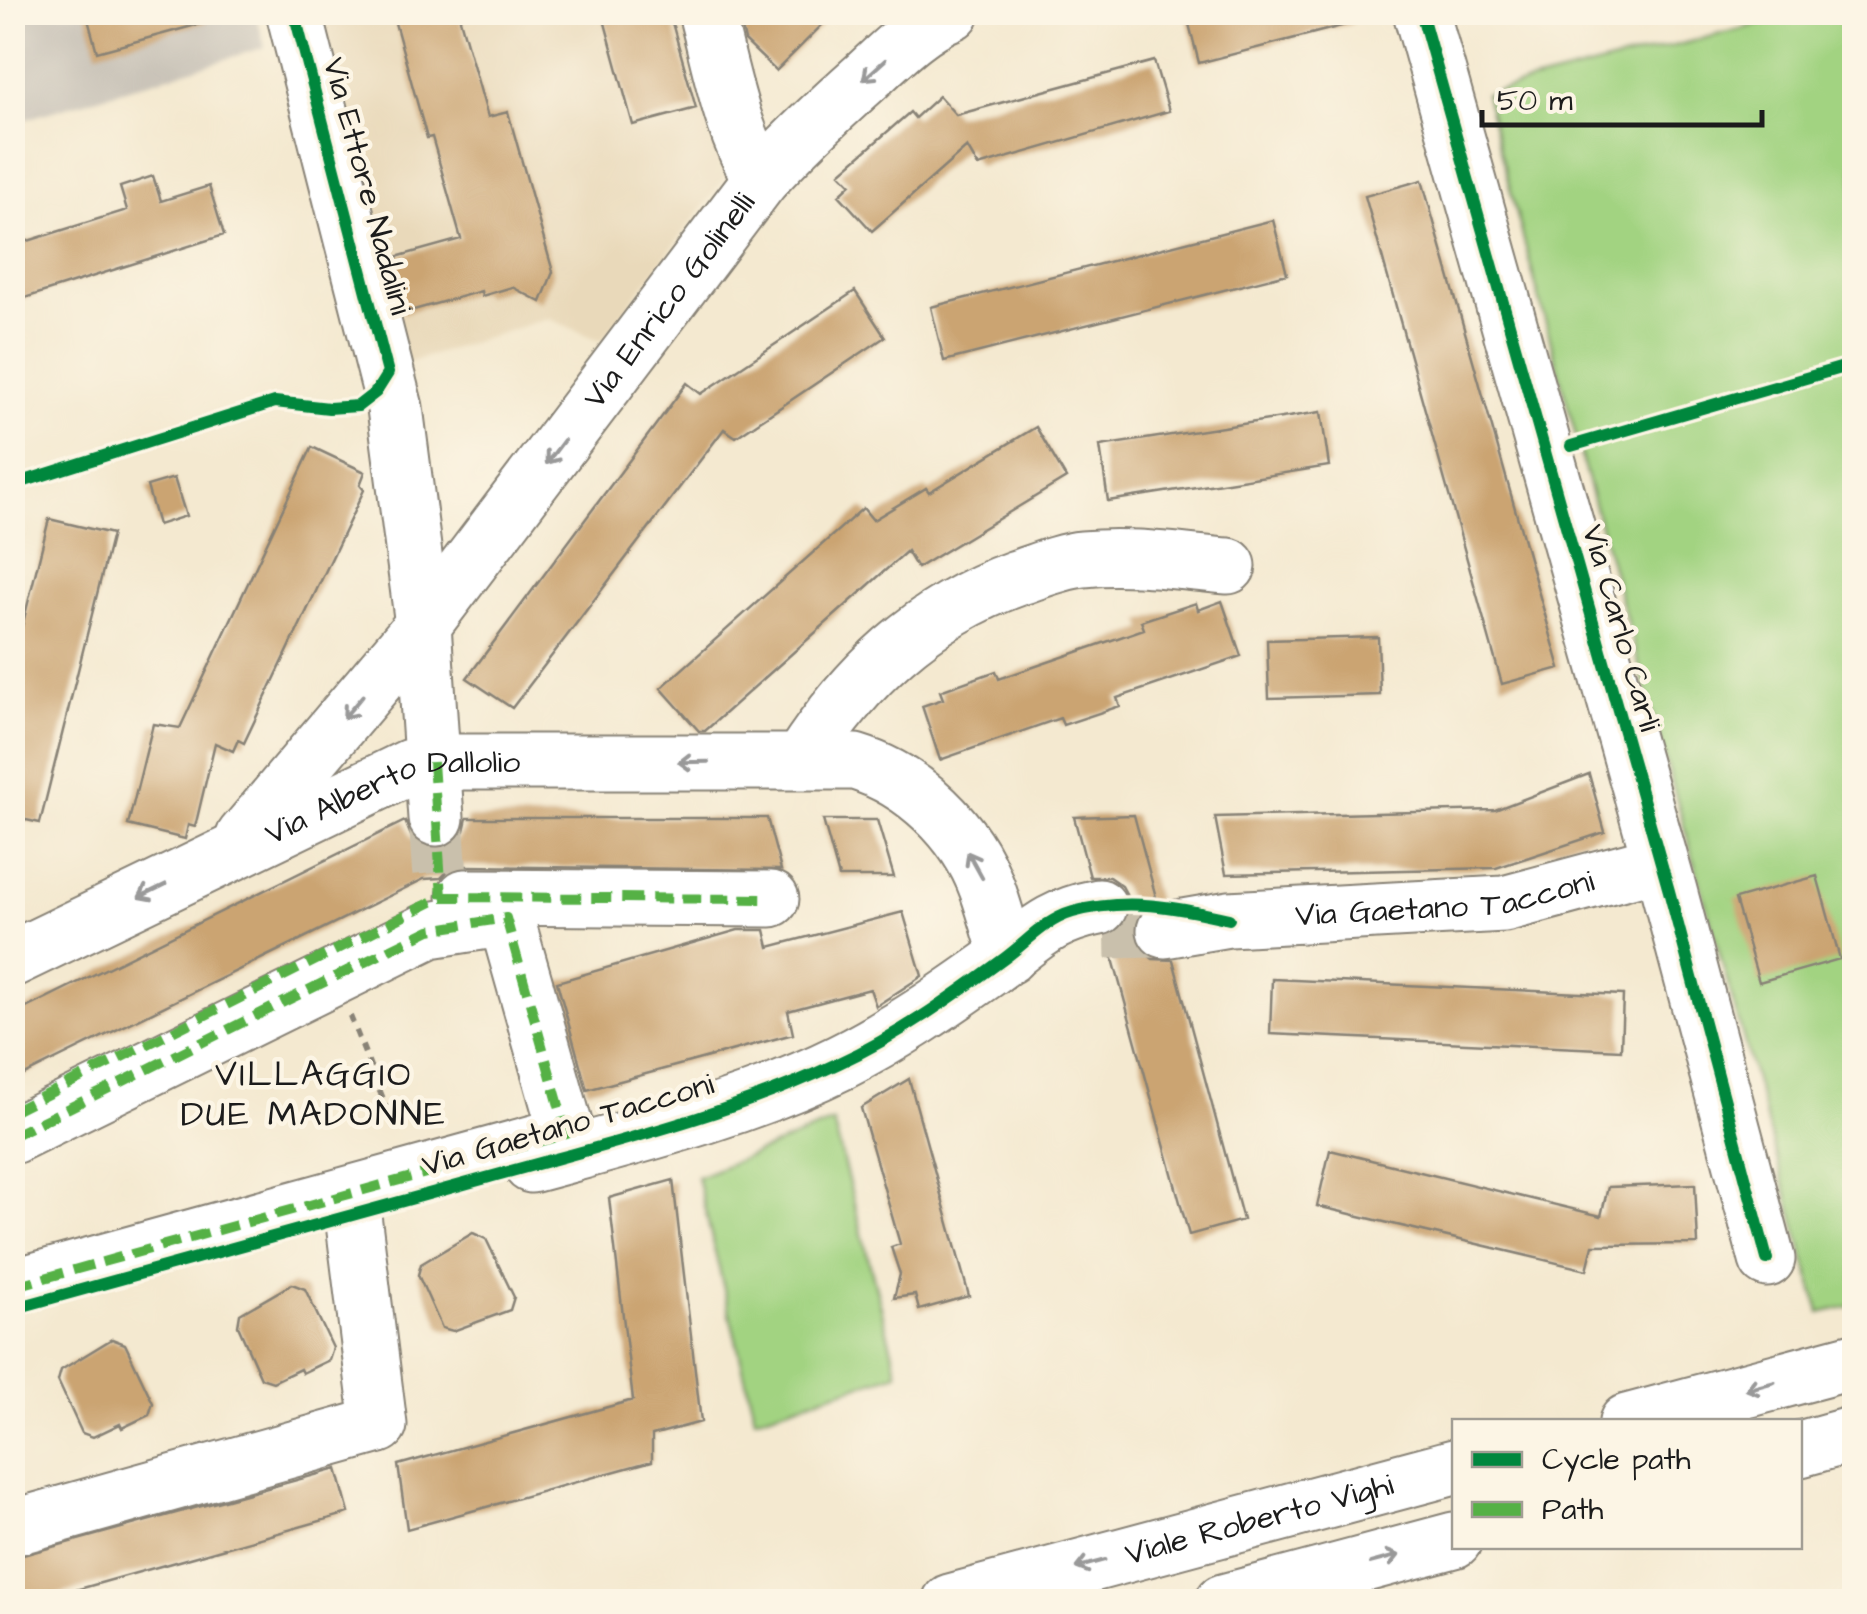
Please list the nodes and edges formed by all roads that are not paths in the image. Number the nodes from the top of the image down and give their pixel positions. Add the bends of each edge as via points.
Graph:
1 (294, 12) edge
2 (706, 12) edge
3 (952, 12) edge
4 (1421, 12) edge
5 (761, 180) junction
6 (1228, 566) dead end
7 (423, 625) junction
8 (432, 762) junction
9 (801, 762) junction
10 (436, 818) tunnel mouth
11 (230, 853) junction
12 (1660, 862) junction
13 (771, 899) dead end
14 (1161, 917) tunnel mouth
15 (1102, 919) tunnel mouth
16 (1008, 956) junction
17 (12, 958) edge
18 (12, 1112) edge
19 (12, 1136) edge
20 (352, 1214) junction
21 (1767, 1259) dead end
22 (12, 1287) edge
23 (12, 1309) edge
24 (1854, 1361) edge
25 (1638, 1419) edge
26 (1854, 1434) edge
27 (1802, 1448) edge
28 (1452, 1468) edge
29 (12, 1528) edge
30 (1452, 1541) edge
31 (950, 1602) edge
32 (1223, 1602) edge

1 - 7 street, Via Ettore Nadalini via 388,373
2 - 5 street via 738,130
3 -> 5 street, Via Enrico Golinelli via 894,52
4 - 12 street, Via Carlo Carli
5 -> 7 street, Via Enrico Golinelli
6 - 9 street via 1080,559 983,590 897,646
7 - 8 street
7 -> 11 street, Via Enrico Golinelli
9 -> 8 street, Via Alberto Dallolio
8 - 10 street
8 - 11 street, Via Alberto Dallolio
16 -> 9 street, Via Alberto Dallolio via 970,853 917,793 855,762
11 -> 17 street, Via Alberto Dallolio
12 - 14 street, Via Gaetano Tacconi via 1504,904
12 - 21 street, Via Carlo Carli
13 - 18 street via 441,888
15 - 16 street, Via Gaetano Tacconi
16 - 20 street, Via Gaetano Tacconi via 838,1064 734,1105
19 - 22 street via 430,930 506,918 567,1134
20 - 23 street, Via Gaetano Tacconi
20 - 29 street via 378,1426
24 -> 25 street
26 - 27 street
28 -> 31 street, Viale Roberto Vighi
32 -> 30 street

